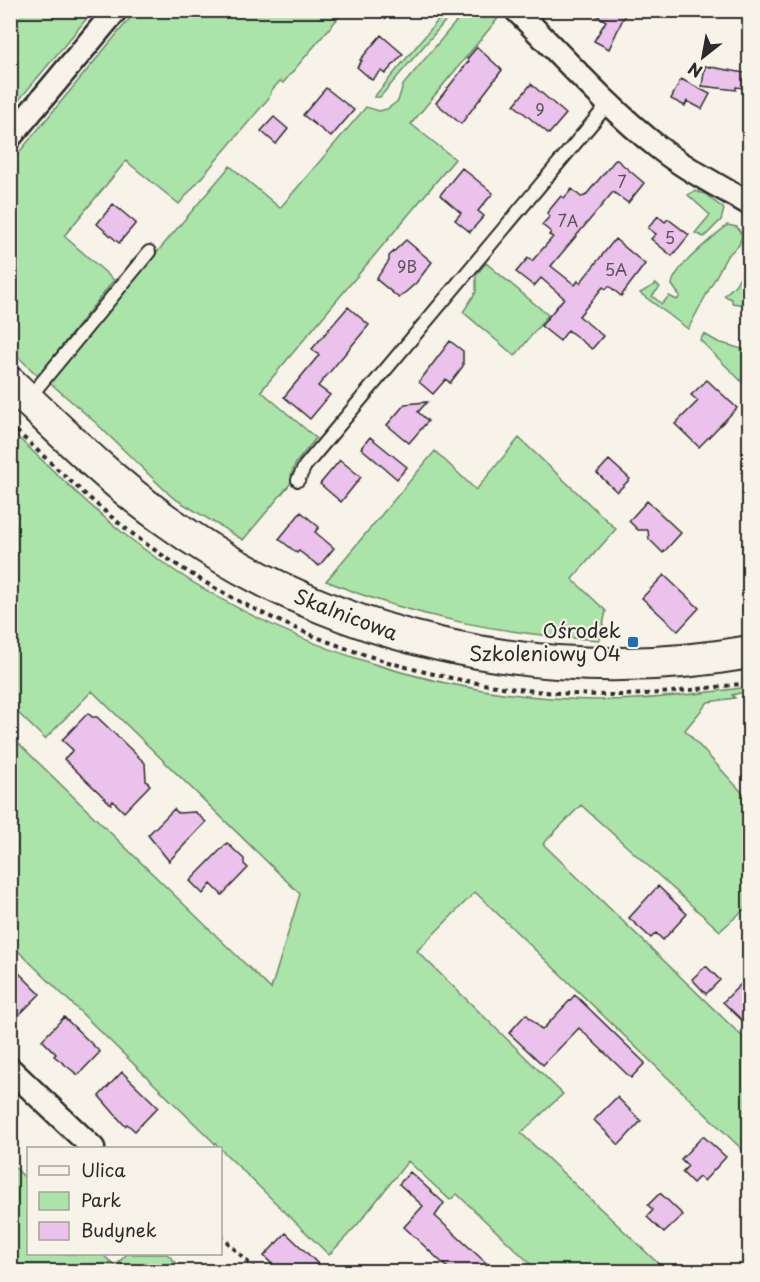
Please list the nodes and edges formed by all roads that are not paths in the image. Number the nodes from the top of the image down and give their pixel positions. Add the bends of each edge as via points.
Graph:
1 (116, 10) edge
2 (516, 10) edge
3 (609, 103) junction
4 (10, 137) edge
5 (750, 204) edge
6 (149, 252) dead end
7 (19, 392) edge
8 (298, 480) dead end
9 (750, 652) edge
10 (10, 1069) edge
11 (91, 1147) edge

1 - 4 street
2 - 3 street
3 - 5 street via 670,156
3 - 8 lane via 305,466
6 - 7 lane
7 - 9 street, Skalnicowa via 118,483 191,538 256,577 357,621 426,642 525,660 617,665
10 - 11 street

